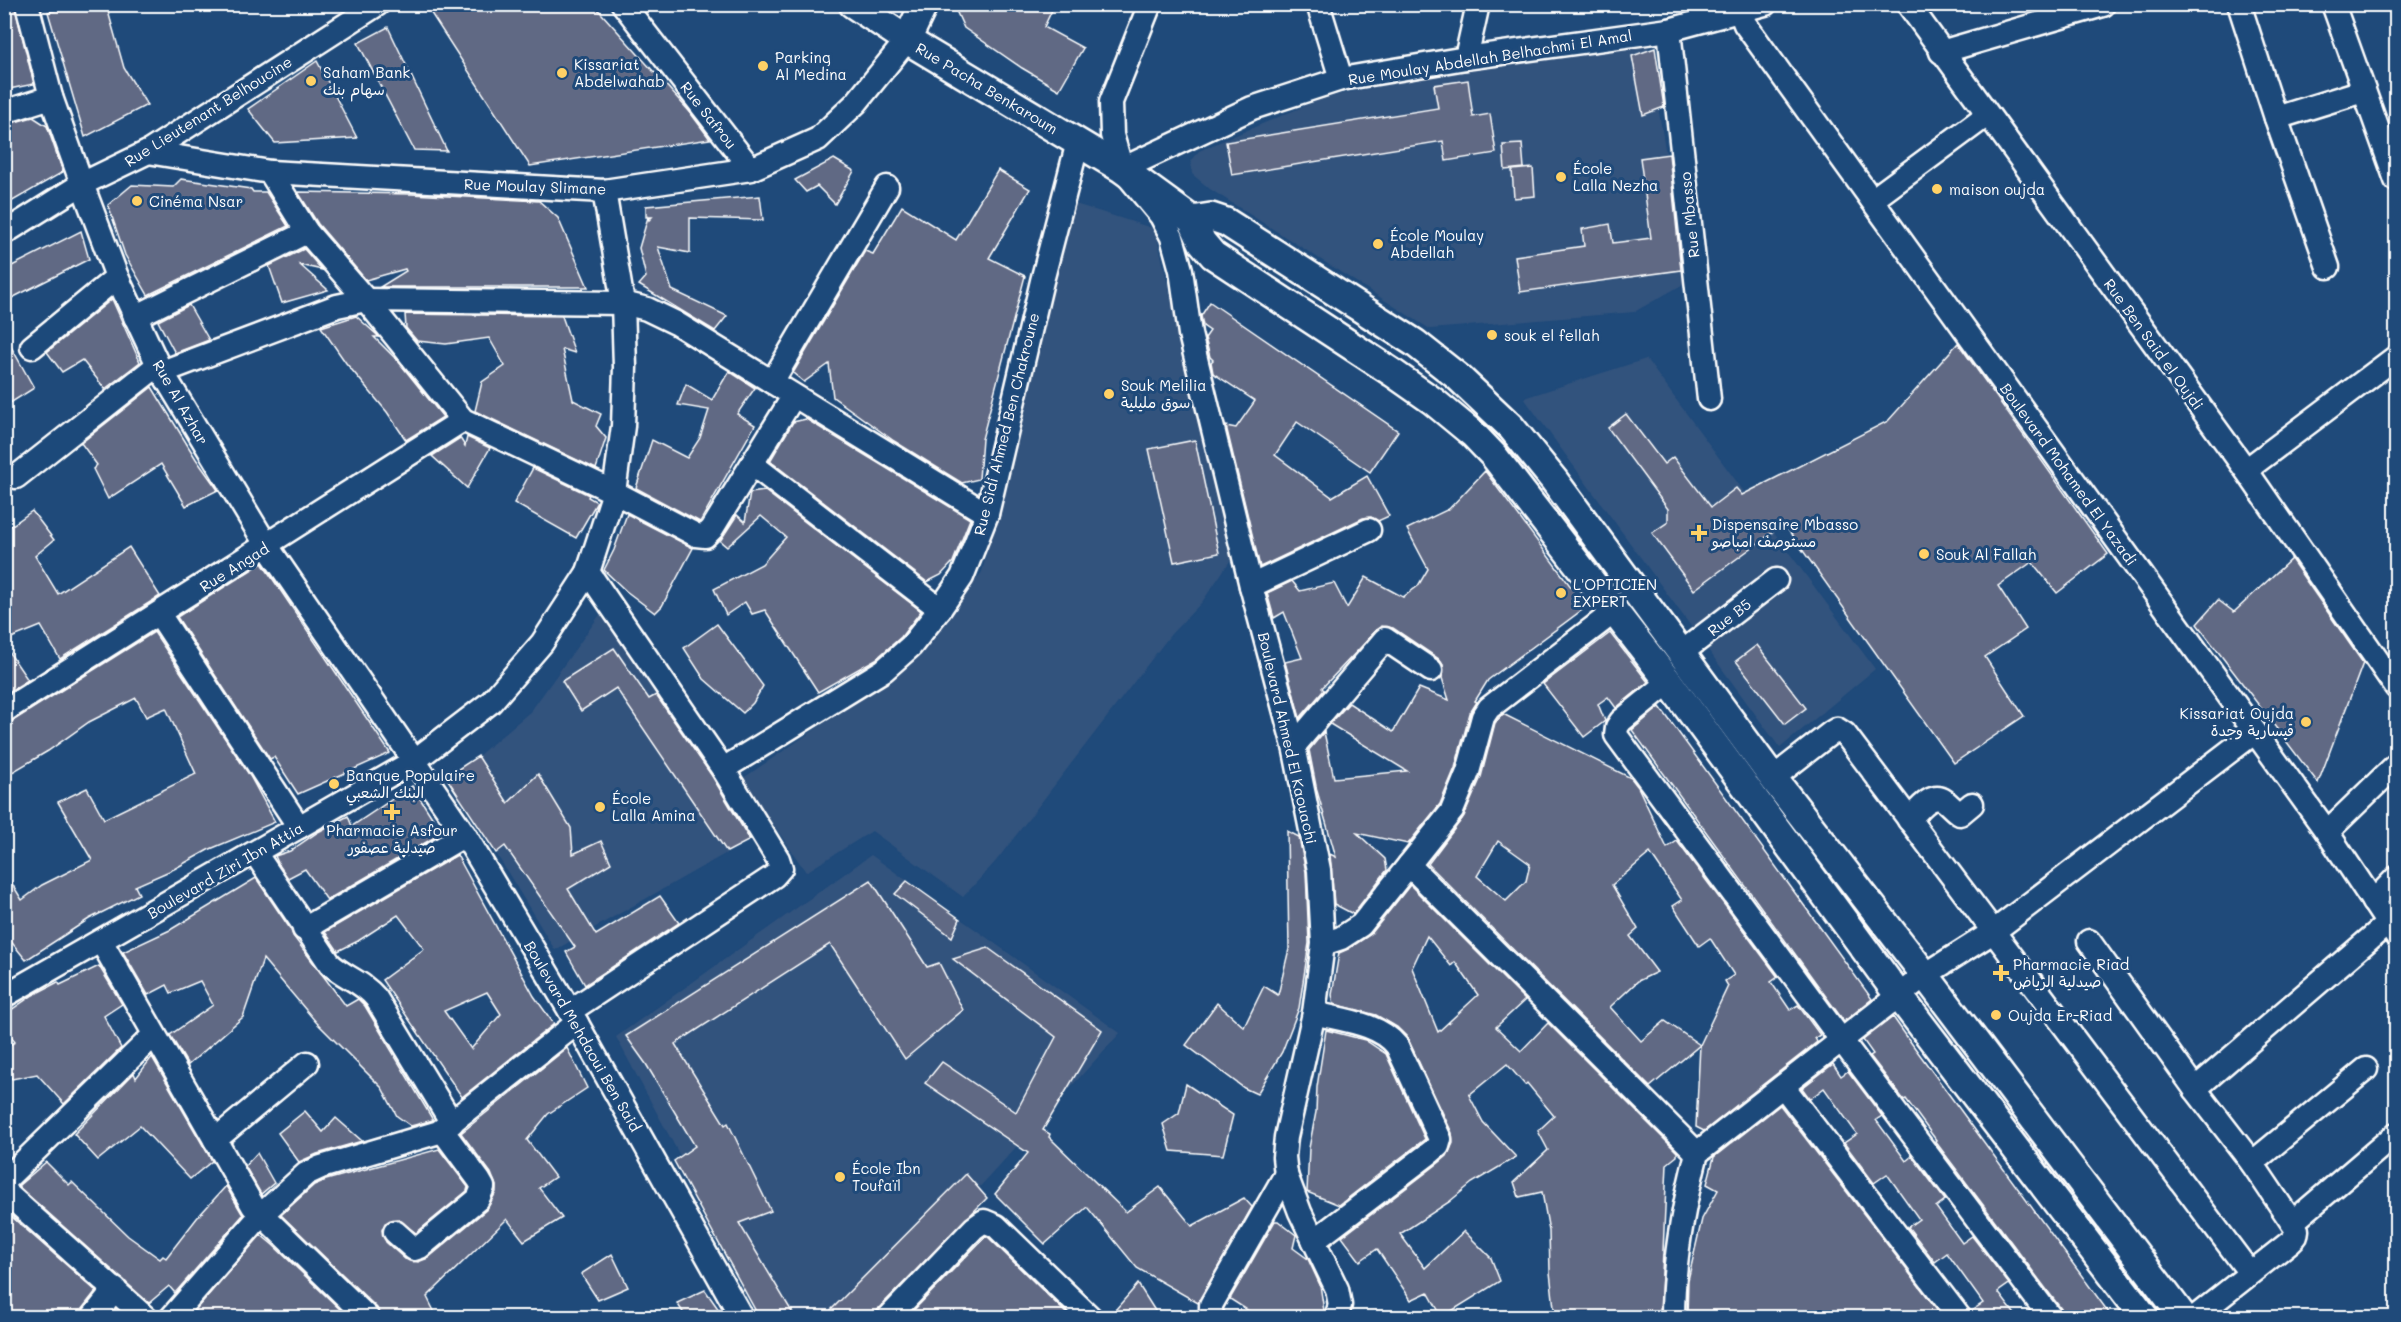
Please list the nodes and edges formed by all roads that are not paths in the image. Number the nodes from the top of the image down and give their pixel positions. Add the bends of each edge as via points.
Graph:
1 (27, 4) edge
2 (378, 4) edge
3 (623, 4) edge
4 (853, 4) edge
5 (924, 4) edge
6 (1150, 4) edge
7 (1318, 4) edge
8 (1478, 4) edge
9 (1765, 4) edge
10 (1908, 4) edge
11 (2239, 4) edge
12 (2333, 4) edge
13 (2103, 5) edge
14 (1741, 8) edge
15 (1669, 30) junction
16 (907, 40) junction
17 (1941, 52) junction
18 (1466, 58) junction
19 (1341, 79) junction
20 (2363, 91) junction
21 (51, 97) junction
22 (4, 112) edge
23 (1987, 115) junction
24 (2276, 118) junction
25 (1078, 142) junction
26 (148, 152) junction
27 (751, 169) junction
28 (1122, 169) junction
29 (270, 172) junction
30 (2397, 180) edge
31 (82, 184) junction
32 (887, 186) dead end
33 (604, 191) junction
34 (1872, 200) junction
35 (1192, 220) junction
36 (307, 232) junction
37 (4, 233) edge
38 (2328, 267) dead end
39 (117, 277) junction
40 (366, 300) junction
41 (623, 303) junction
42 (135, 317) junction
43 (32, 347) dead end
44 (2397, 357) edge
45 (160, 369) junction
46 (772, 382) junction
47 (793, 397) junction
48 (1709, 399) dead end
49 (463, 420) junction
50 (752, 464) junction
51 (2246, 470) junction
52 (16, 477) dead end
53 (614, 492) junction
54 (987, 514) junction
55 (1369, 530) dead end
56 (267, 546) junction
57 (588, 572) junction
58 (1776, 580) dead end
59 (1251, 586) junction
60 (940, 609) junction
61 (1615, 610) junction
62 (159, 614) junction
63 (1682, 653) junction
64 (1431, 669) dead end
65 (1669, 682) junction
66 (2397, 687) edge
67 (4, 711) edge
68 (2254, 732) junction
69 (1294, 746) junction
70 (414, 761) junction
71 (2397, 765) edge
72 (723, 769) junction
73 (1773, 778) junction
74 (1972, 804) dead end
75 (1909, 820) junction
76 (299, 828) junction
77 (2327, 832) junction
78 (465, 835) junction
79 (255, 853) junction
80 (1409, 865) junction
81 (2397, 878) edge
82 (2373, 902) junction
83 (304, 929) junction
84 (2392, 930) edge
85 (1993, 932) junction
86 (101, 941) junction
87 (2089, 941) dead end
88 (1323, 944) junction
89 (1925, 975) junction
90 (4, 996) edge
91 (1899, 996) junction
92 (1314, 1013) junction
93 (574, 1017) junction
94 (154, 1035) junction
95 (1842, 1041) junction
96 (307, 1063) dead end
97 (2366, 1069) dead end
98 (1783, 1086) junction
99 (2195, 1089) junction
100 (447, 1126) junction
101 (2397, 1134) edge
102 (215, 1140) junction
103 (1697, 1153) junction
104 (2252, 1163) junction
105 (1286, 1174) junction
106 (4, 1181) edge
107 (4, 1191) edge
108 (261, 1215) junction
109 (2293, 1222) junction
110 (395, 1232) dead end
111 (1314, 1241) junction
112 (2250, 1273) junction
113 (115, 1289) junction
114 (892, 1316) edge
115 (92, 1317) edge
116 (146, 1317) edge
117 (171, 1317) edge
118 (368, 1317) edge
119 (742, 1317) edge
120 (1091, 1317) edge
121 (1214, 1317) edge
122 (1336, 1317) edge
123 (1673, 1317) edge
124 (1960, 1317) edge
125 (2051, 1317) edge
126 (2145, 1317) edge
127 (2184, 1317) edge
128 (2194, 1317) edge

1 - 21 street, Rue Al Azhar
2 - 26 street, Rue Lieutenant Belhoucine
3 - 27 street, Rue Safrou
4 - 16 main road, Rue Pacha Benkaroum
5 - 16 main road
6 - 28 street via 1111,102 1112,135
7 - 19 street
8 - 18 street
9 - 14 street, Rue Moulay Abdellah Belhachmi El Amal
10 - 17 street, Rue Ben Said el Oujdi
11 - 24 street
12 - 20 street
13 - 17 street
14 - 15 street, Rue Moulay Abdellah Belhachmi El Amal
14 - 34 street, Boulevard Mohamed El Yazadi via 1745,24
15 - 18 street, Rue Moulay Abdellah Belhachmi El Amal
15 - 48 street, Rue Mbasso
16 - 25 main road, Rue Pacha Benkaroum
16 - 27 street, Rue Moulay Slimane via 856,103 818,139
17 - 23 street, Rue Ben Said el Oujdi
18 - 19 street, Rue Moulay Abdellah Belhachmi El Amal
19 - 28 street, Rue Moulay Abdellah Belhachmi El Amal via 1252,108
20 - 24 street
20 - 30 street
21 - 22 street
21 - 31 street, Rue Al Azhar
23 - 34 street
23 - 51 street, Rue Ben Said el Oujdi
24 - 38 street
25 - 28 main road, Rue Pacha Benkaroum
25 - 54 street, Rue Sidi Ahmed Ben Chakroune
26 - 29 street, Rue Moulay Slimane
26 - 31 street, Rue Lieutenant Belhoucine
27 - 33 street, Rue Moulay Slimane
28 - 35 main road, Rue Pacha Benkaroum
28 - 59 street, Boulevard Ahmed El Kaouachi via 1161,216 1172,237 1190,334
29 - 33 street, Rue Moulay Slimane
29 - 36 street
31 - 37 street, Rue Lieutenant Belhoucine
31 - 39 street, Rue Al Azhar
32 - 46 street
33 - 41 street, Boulevard Ziri Ibn Attia
34 - 68 street, Boulevard Mohamed El Yazadi
35 - 61 main road via 1213,255 1393,373 1473,434
35 - 63 main road via 1211,217 1226,222 1415,343 1489,403 1537,457
36 - 40 street
36 - 42 street
39 - 42 street, Rue Al Azhar
39 - 43 street
40 - 41 street
40 - 45 street via 338,306
40 - 49 street
41 - 46 street via 676,323
41 - 53 street, Boulevard Ziri Ibn Attia via 623,426
42 - 45 street, Rue Al Azhar
44 - 51 street
45 - 52 street
45 - 56 street, Rue Al Azhar
46 - 47 street
47 - 50 street
47 - 54 street
49 - 53 street
49 - 56 street, Rue Angad
50 - 53 street via 705,536 696,535
50 - 60 street
51 - 66 street, Rue Ben Said el Oujdi
53 - 57 street, Boulevard Ziri Ibn Attia
54 - 60 street, Rue Sidi Ahmed Ben Chakroune via 969,563
55 - 59 street
56 - 62 street, Rue Angad
56 - 70 street, Rue Al Azhar
57 - 70 street, Boulevard Ziri Ibn Attia via 542,643 511,681 491,702
57 - 72 street
58 - 63 street, Rue B5
59 - 69 street, Boulevard Ahmed El Kaouachi
60 - 72 street, Rue Sidi Ahmed Ben Chakroune via 911,646 884,670
61 - 65 main road
61 - 80 street via 1489,708 1458,801
62 - 67 street, Rue Angad
62 - 76 street
63 - 73 main road
64 - 69 street via 1385,639
65 - 91 main road
65 - 95 street via 1621,721 1616,735
68 - 77 street, Boulevard Mohamed El Yazadi
68 - 85 street
69 - 88 street, Boulevard Ahmed El Kaouachi via 1319,870
70 - 76 street, Boulevard Ziri Ibn Attia
70 - 78 street, Boulevard Mehdaoui Ben Said
71 - 77 street
72 - 93 street via 781,868
73 - 75 street via 1837,729 1845,734
73 - 89 main road
74 - 75 street via 1960,814 1936,797
75 - 85 street
76 - 79 street, Boulevard Ziri Ibn Attia
77 - 82 street, Boulevard Mohamed El Yazadi
78 - 83 street
78 - 93 street, Boulevard Mehdaoui Ben Said
79 - 83 street
79 - 86 street, Boulevard Ziri Ibn Attia
80 - 88 street via 1361,925
80 - 103 street
81 - 82 street
82 - 84 street, Boulevard Mohamed El Yazadi
83 - 100 street via 340,974 369,989 376,998
84 - 99 street
85 - 89 street
85 - 112 street
86 - 90 street, Boulevard Ziri Ibn Attia
86 - 94 street
87 - 99 street
88 - 92 street, Boulevard Ahmed El Kaouachi
89 - 91 street
89 - 127 main road
91 - 95 street
91 - 126 main road
92 - 105 street, Boulevard Ahmed El Kaouachi via 1286,1137
92 - 111 street via 1375,1029 1392,1039 1440,1139 1431,1152
93 - 100 street
93 - 119 street, Boulevard Mehdaoui Ben Said
94 - 102 street
94 - 106 street
95 - 98 street
95 - 125 street
96 - 102 street
97 - 104 street
98 - 103 street
98 - 124 street
99 - 104 street
100 - 108 street via 321,1167 298,1180
100 - 110 street via 483,1192 420,1247 410,1247
101 - 109 street
102 - 108 street
103 - 123 street via 1676,1256
104 - 109 street
105 - 111 street, Boulevard Ahmed El Kaouachi
105 - 121 street via 1211,1305 1210,1314
107 - 113 street
108 - 117 street
108 - 118 street
109 - 112 street via 2296,1236
111 - 122 street, Boulevard Ahmed El Kaouachi via 1337,1288 1340,1305
112 - 128 street
113 - 115 street
113 - 116 street
114 - 120 street via 984,1221 996,1226

